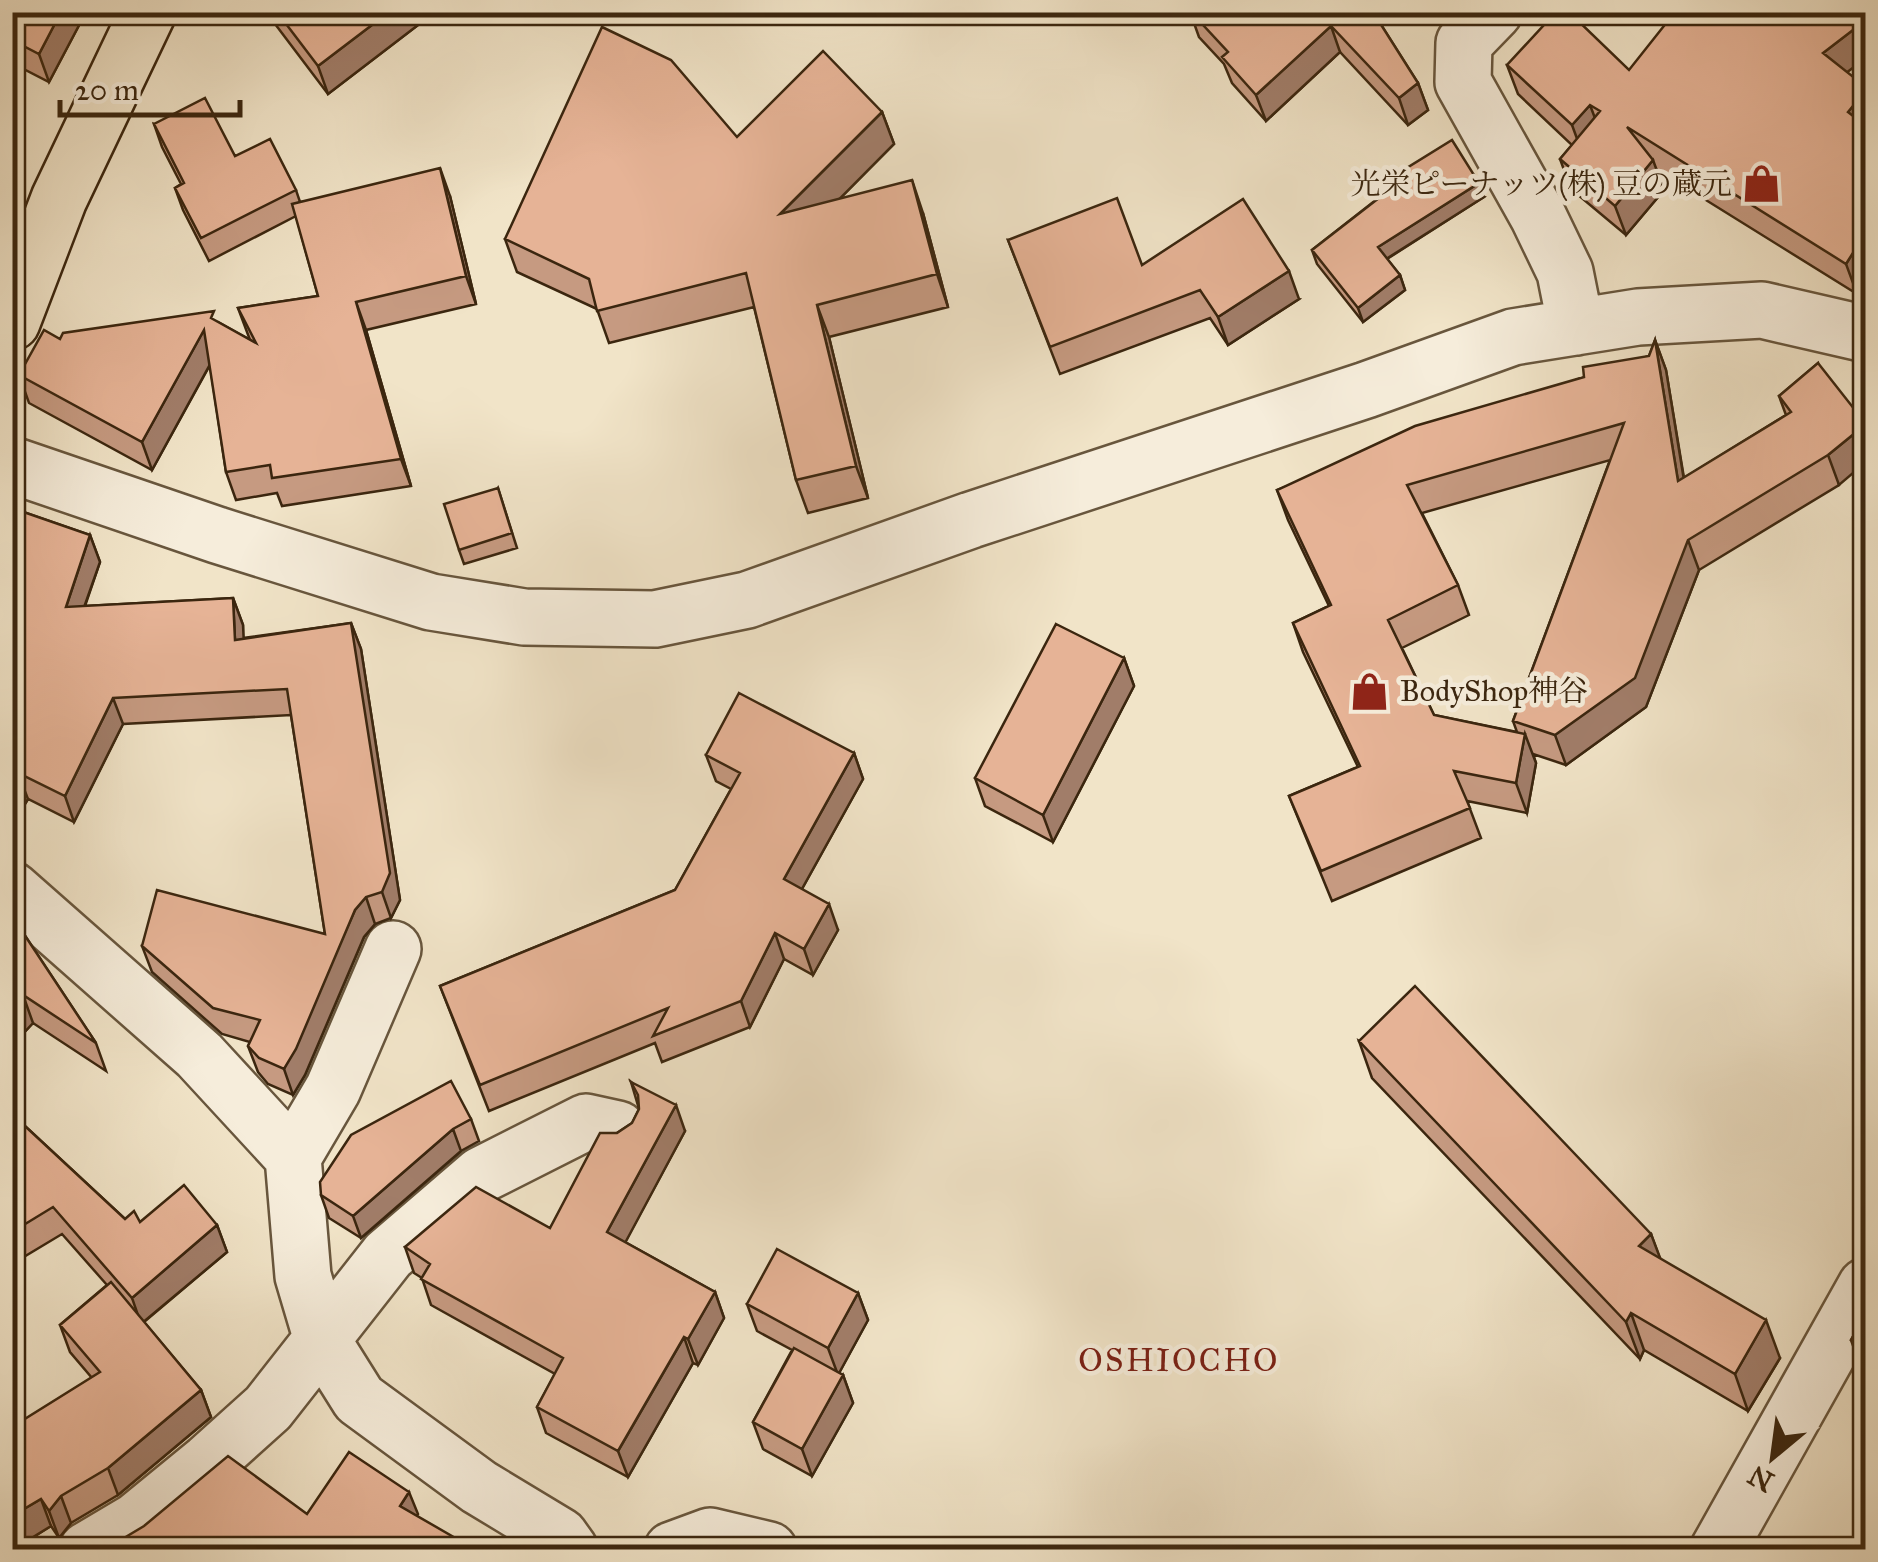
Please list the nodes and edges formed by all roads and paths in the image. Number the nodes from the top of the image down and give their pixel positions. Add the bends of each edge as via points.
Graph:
1 (148, 12) edge
2 (1494, 12) edge
3 (12, 322) edge
4 (1576, 327) junction
5 (1866, 334) edge
6 (12, 465) edge
7 (12, 890) edge
8 (393, 950) dead end
9 (618, 1129) edge
10 (293, 1156) junction
11 (1866, 1286) edge
12 (322, 1340) junction
13 (1719, 1548) edge
14 (87, 1550) edge
15 (570, 1550) edge
16 (672, 1550) edge
17 (769, 1550) edge

1 - 3 main road via 59,199
2 - 4 street via 1464,43 1463,82 1565,272
4 - 5 street via 1762,310
4 - 6 street via 1512,336 746,600 654,619 524,617 432,602
7 - 10 street via 198,1055
8 - 10 street via 333,1090
9 - 12 street via 586,1122 480,1174 388,1255
10 - 12 street via 302,1276
11 - 13 street
12 - 14 street via 268,1408 208,1462 136,1521
12 - 15 street via 359,1399 479,1488 560,1536
16 - 17 street via 710,1536

